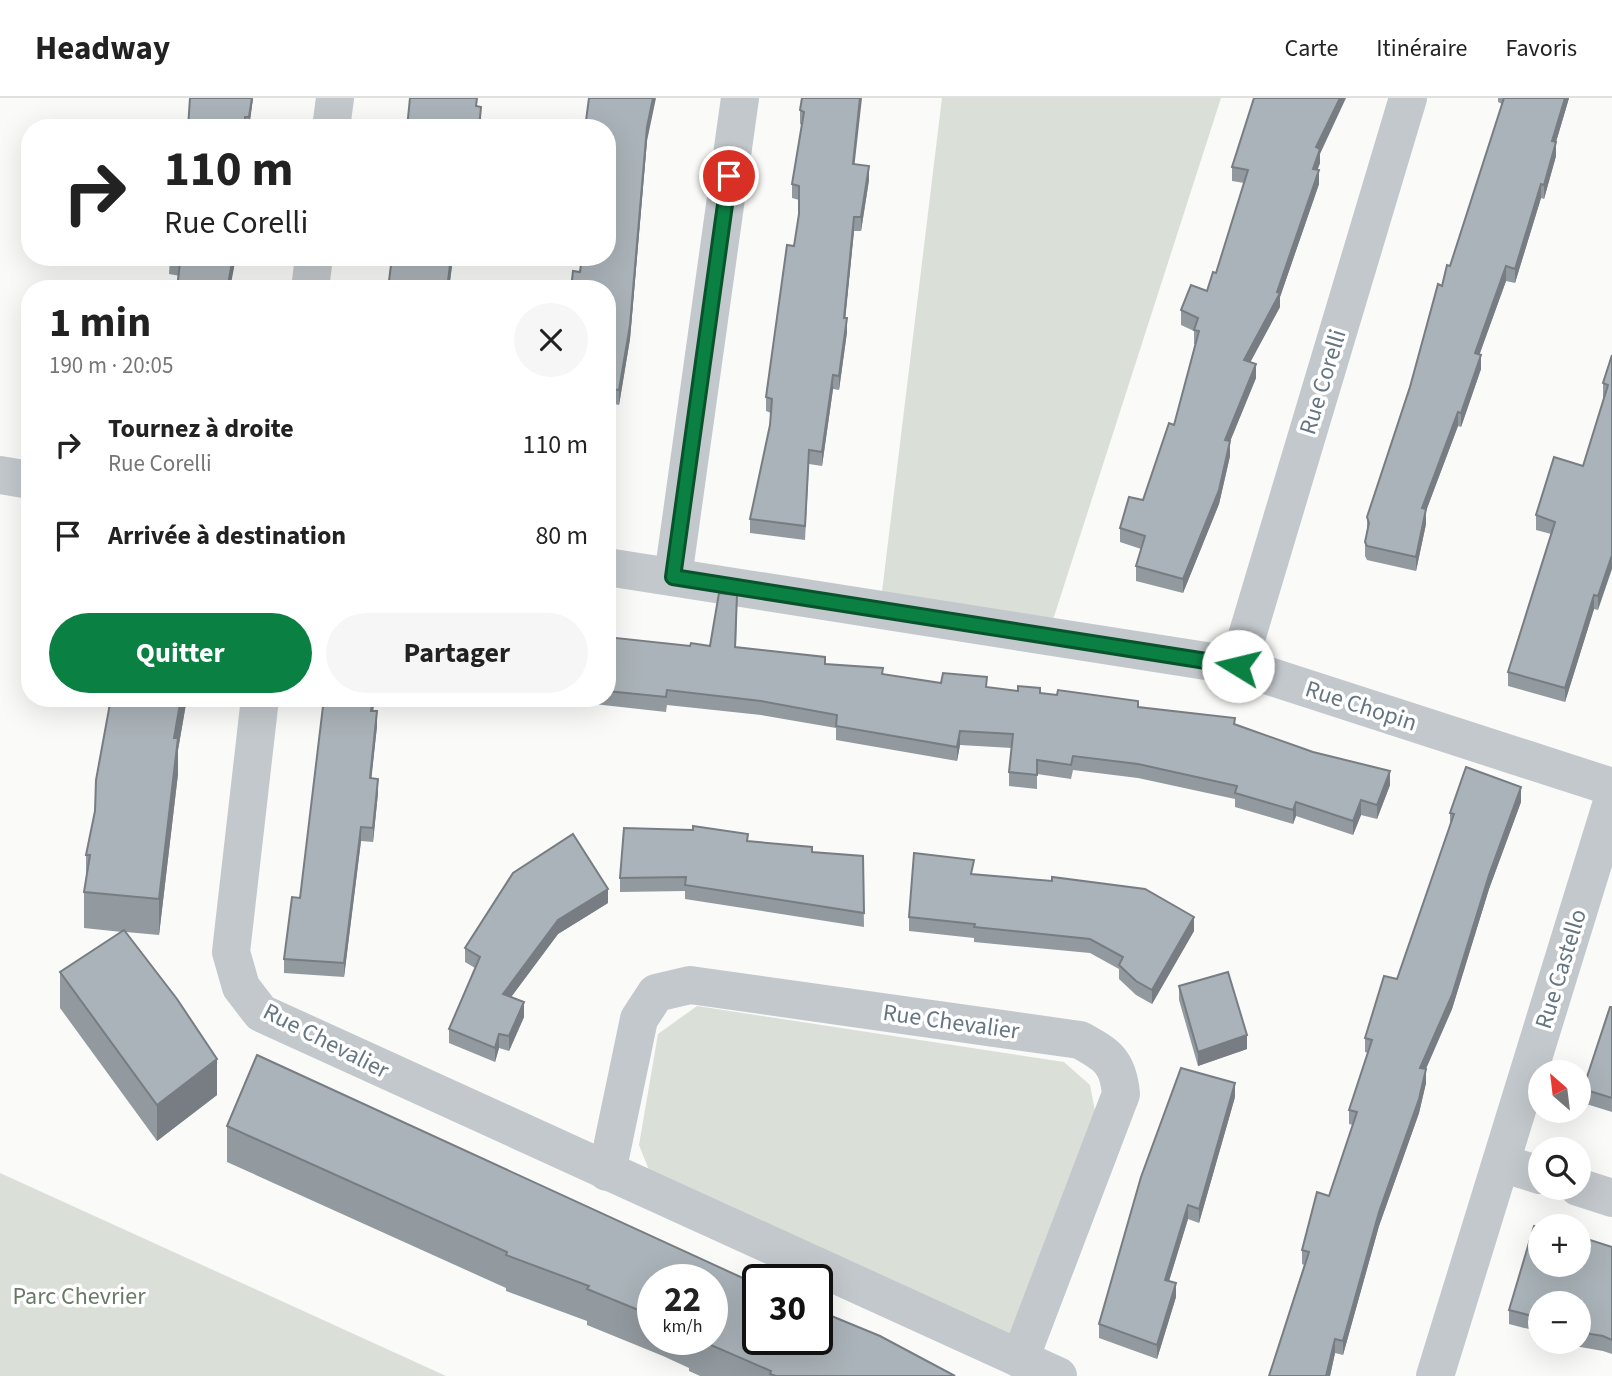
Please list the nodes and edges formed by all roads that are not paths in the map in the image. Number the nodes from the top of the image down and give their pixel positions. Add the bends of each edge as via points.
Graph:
1 (335, 98) edge
2 (740, 98) edge
3 (1408, 98) edge
4 (332, 119) edge
5 (0, 475) edge
6 (21, 478) edge
7 (616, 568) edge
8 (673, 577) junction
9 (1238, 666) junction
10 (259, 707) edge
11 (1612, 787) edge
12 (1612, 802) edge
13 (1501, 1163) junction
14 (1528, 1171) edge
15 (607, 1172) junction
16 (1591, 1191) edge
17 (1612, 1198) edge
18 (1020, 1359) junction
19 (1058, 1376) edge
20 (1435, 1376) edge

1 - 4 street
2 - 8 street
3 - 9 street, Rue Corelli
5 - 6 street
7 - 8 street, Rue Chopin
8 - 9 street, Rue Chopin
9 - 11 street, Rue Chopin
10 - 15 street, Rue Chevalier via 231,951 241,987 261,1013
12 - 13 street, Rue Castello
13 - 14 street
13 - 20 street, Rue Castello
15 - 18 street, Rue Chevalier
15 - 18 street, Rue Chevalier via 639,1019 656,993 690,985 1080,1040 1106,1054 1119,1075 1121,1094
16 - 17 street
18 - 19 street, Rue Chevalier

